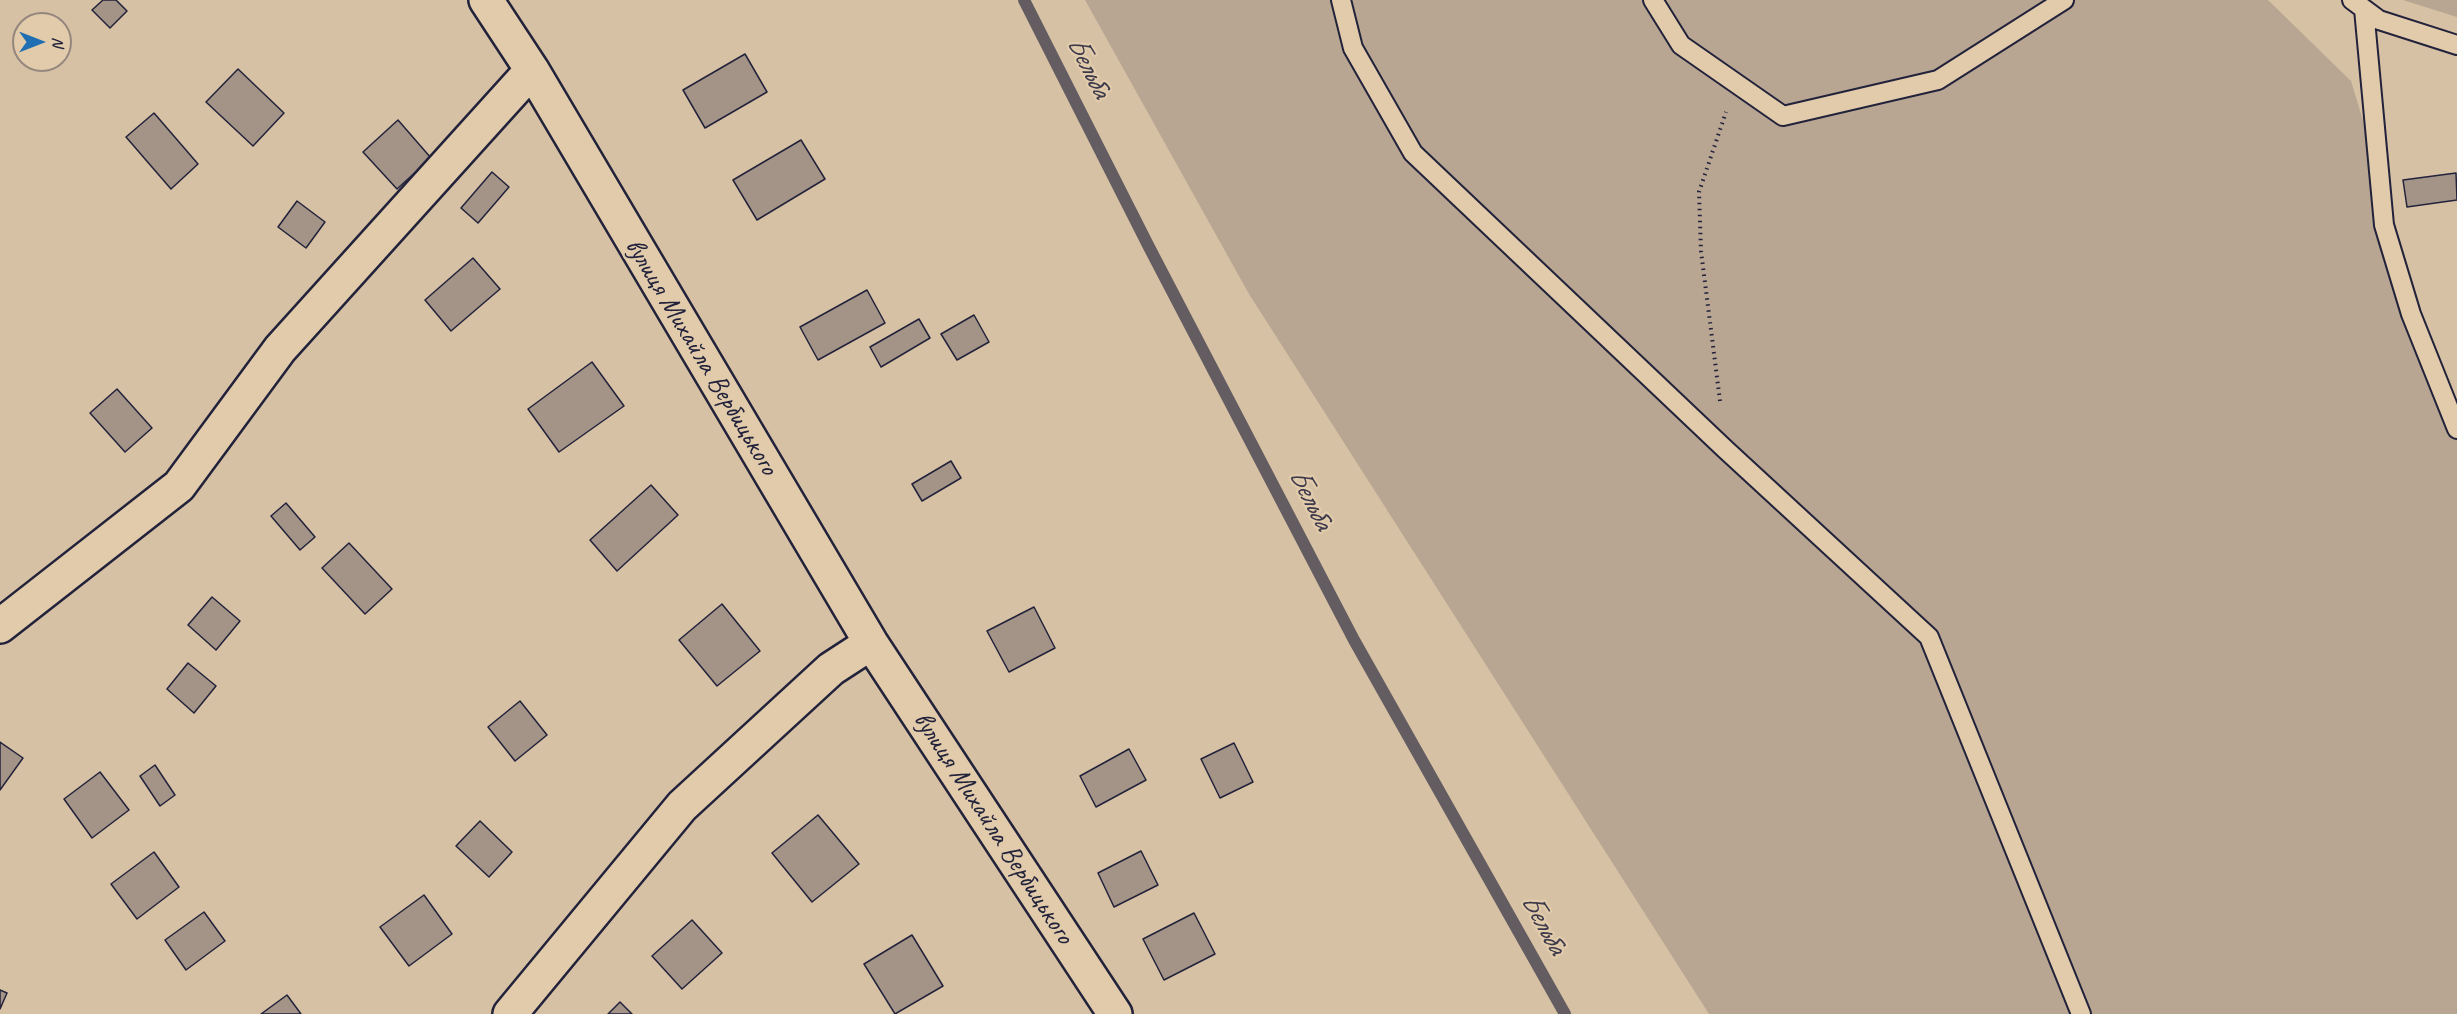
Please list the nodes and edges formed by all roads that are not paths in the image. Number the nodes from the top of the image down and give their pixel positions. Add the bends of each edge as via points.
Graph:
1 (486, 0) edge
2 (1341, 0) edge
3 (1653, 0) edge
4 (2064, 0) edge
5 (2358, 4) edge
6 (2457, 45) edge
7 (532, 70) junction
8 (2457, 429) edge
9 (0, 626) edge
10 (871, 643) junction
11 (510, 1014) edge
12 (1115, 1014) edge
13 (2081, 1014) edge

1 - 7 street, вулиця Михайла Вербицького
2 - 13 lane via 1353,48 1413,153 1929,637
3 - 4 lane via 1681,45 1783,116 1938,80
5 - 6 lane via 2379,20
5 - 8 lane via 2384,225 2411,314
7 - 9 street via 280,349 178,486
7 - 10 street, вулиця Михайла Вербицького
10 - 11 street via 831,669 682,806
10 - 12 street, вулиця Михайла Вербицького

